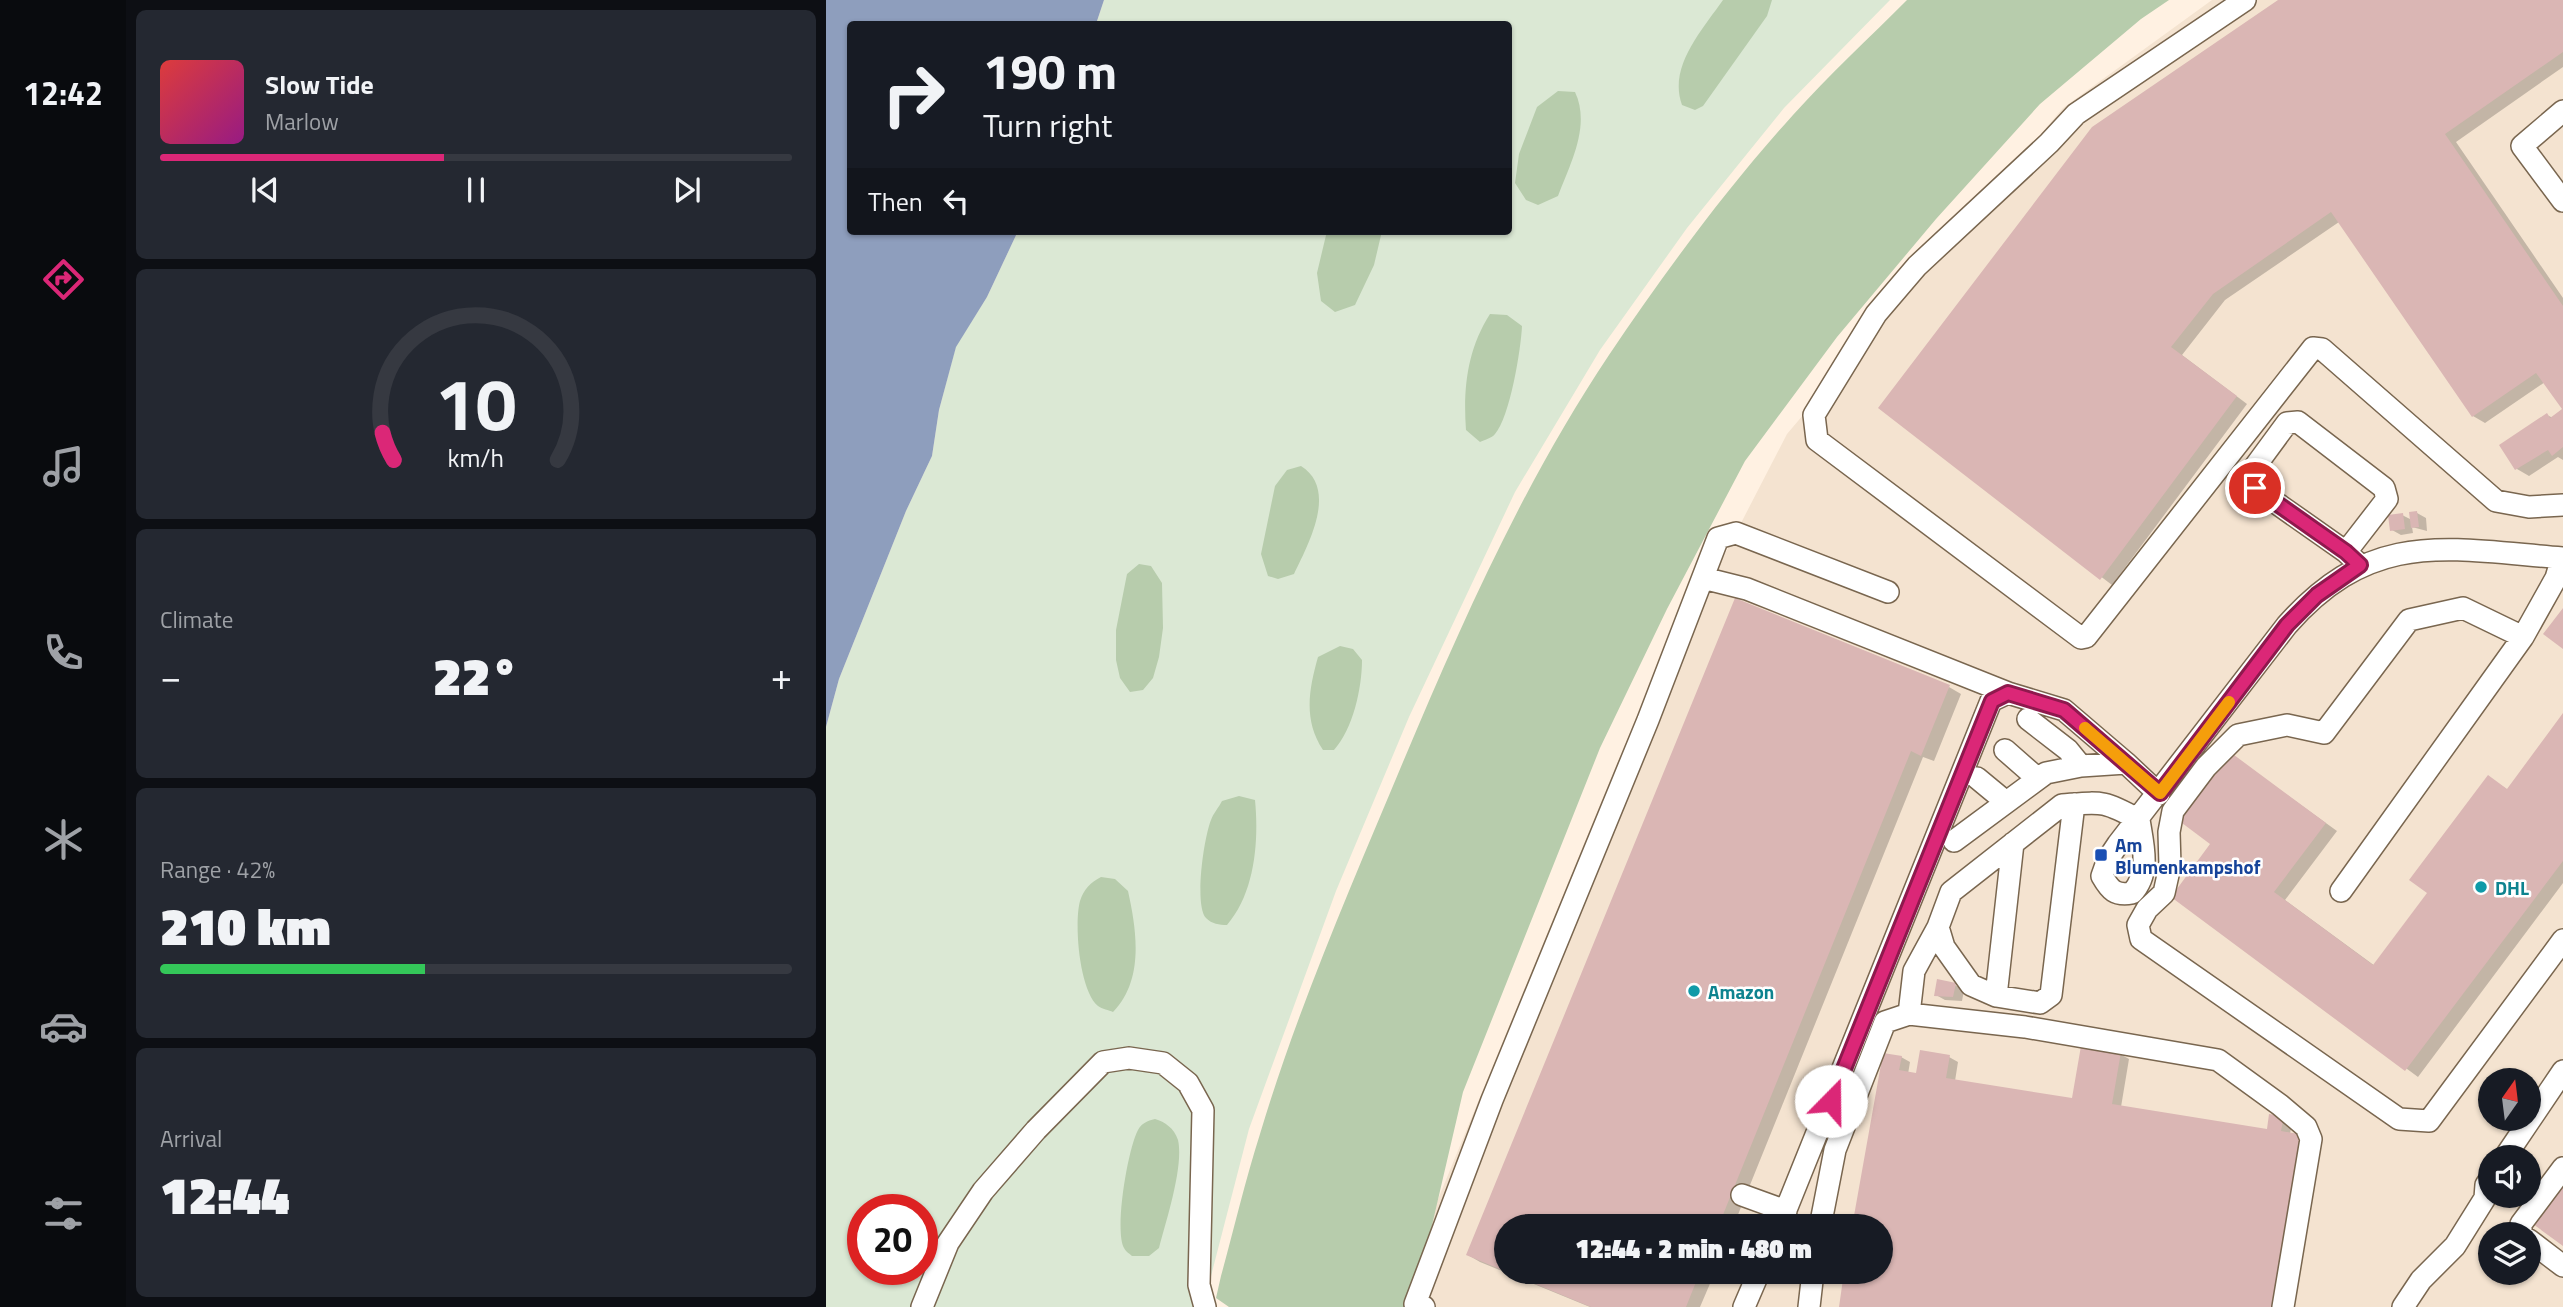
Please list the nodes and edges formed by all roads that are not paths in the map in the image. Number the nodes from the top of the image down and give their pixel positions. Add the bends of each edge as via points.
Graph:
1 (2245, 0) edge
2 (2563, 111) edge
3 (2563, 201) edge
4 (2563, 505) edge
5 (2353, 558) junction
6 (2563, 558) edge
7 (1703, 579) junction
8 (1888, 592) dead end
9 (2546, 593) junction
10 (2501, 627) junction
11 (2522, 637) junction
12 (2008, 693) junction
13 (2028, 719) dead end
14 (2005, 750) dead end
15 (2126, 763) junction
16 (2081, 766) junction
17 (1977, 778) dead end
18 (2037, 778) junction
19 (2160, 793) junction
20 (2006, 802) junction
21 (2074, 804) junction
22 (2139, 820) junction
23 (1954, 841) dead end
24 (2013, 843) junction
25 (2340, 891) dead end
26 (1938, 927) junction
27 (2563, 940) edge
28 (1996, 996) junction
29 (1909, 1014) junction
30 (2563, 1071) edge
31 (2513, 1145) edge
32 (2563, 1168) edge
33 (1742, 1195) dead end
34 (2479, 1208) edge
35 (1774, 1214) edge
36 (1784, 1214) edge
37 (1823, 1214) edge
38 (2522, 1222) edge
39 (2541, 1249) edge
40 (2563, 1266) edge
41 (1754, 1284) edge
42 (1812, 1284) edge
43 (922, 1307) edge
44 (1205, 1307) edge
45 (1424, 1307) edge
46 (1744, 1307) edge
47 (1809, 1307) edge
48 (2283, 1307) edge
49 (2403, 1307) edge

1 - 4 street via 2076,114 1917,266 1876,314 1814,415 1817,440 2081,638 2313,348 2322,349 2497,501 2529,507
2 - 3 street via 2522,145
5 - 5 street via 2255,488 2248,476 2287,424 2298,422 2384,488 2386,499
5 - 6 street via 2448,550
5 - 19 street via 2287,625
6 - 9 street
7 - 8 street via 1718,538 1736,533
7 - 12 street via 1746,589
7 - 45 street via 1492,1100 1415,1304
9 - 10 street
9 - 11 street
10 - 11 street
10 - 27 street via 2463,608 2409,620 2324,733 2287,725 2238,735 2206,767 2173,811 2164,893 2138,926 2141,939 2399,1119 2413,1122 2429,1121
11 - 25 street
12 - 15 street via 2064,710
12 - 36 street via 1992,701
13 - 16 street
14 - 18 street
15 - 16 street
15 - 19 street
16 - 18 street
17 - 20 street
18 - 20 street
19 - 22 street
20 - 23 street
21 - 22 street via 2107,802
21 - 24 street via 2062,806
21 - 28 street via 2050,995 2040,1003
22 - 22 street via 2143,876 2132,893 2121,895 2110,890 2102,876 2108,859
24 - 26 street via 1951,892
24 - 28 street
26 - 28 street via 1944,947 1971,985
26 - 29 street via 1914,971
29 - 37 street via 1885,1022 1835,1150
29 - 48 street via 2025,1027 2218,1060 2280,1105 2306,1127 2311,1139
30 - 31 street
32 - 38 street
33 - 35 street
34 - 49 street via 2455,1246 2421,1280
39 - 40 street
41 - 46 street
42 - 47 street
43 - 44 street via 948,1243 983,1191 1103,1062 1129,1058 1163,1063 1188,1083 1203,1110 1199,1285

